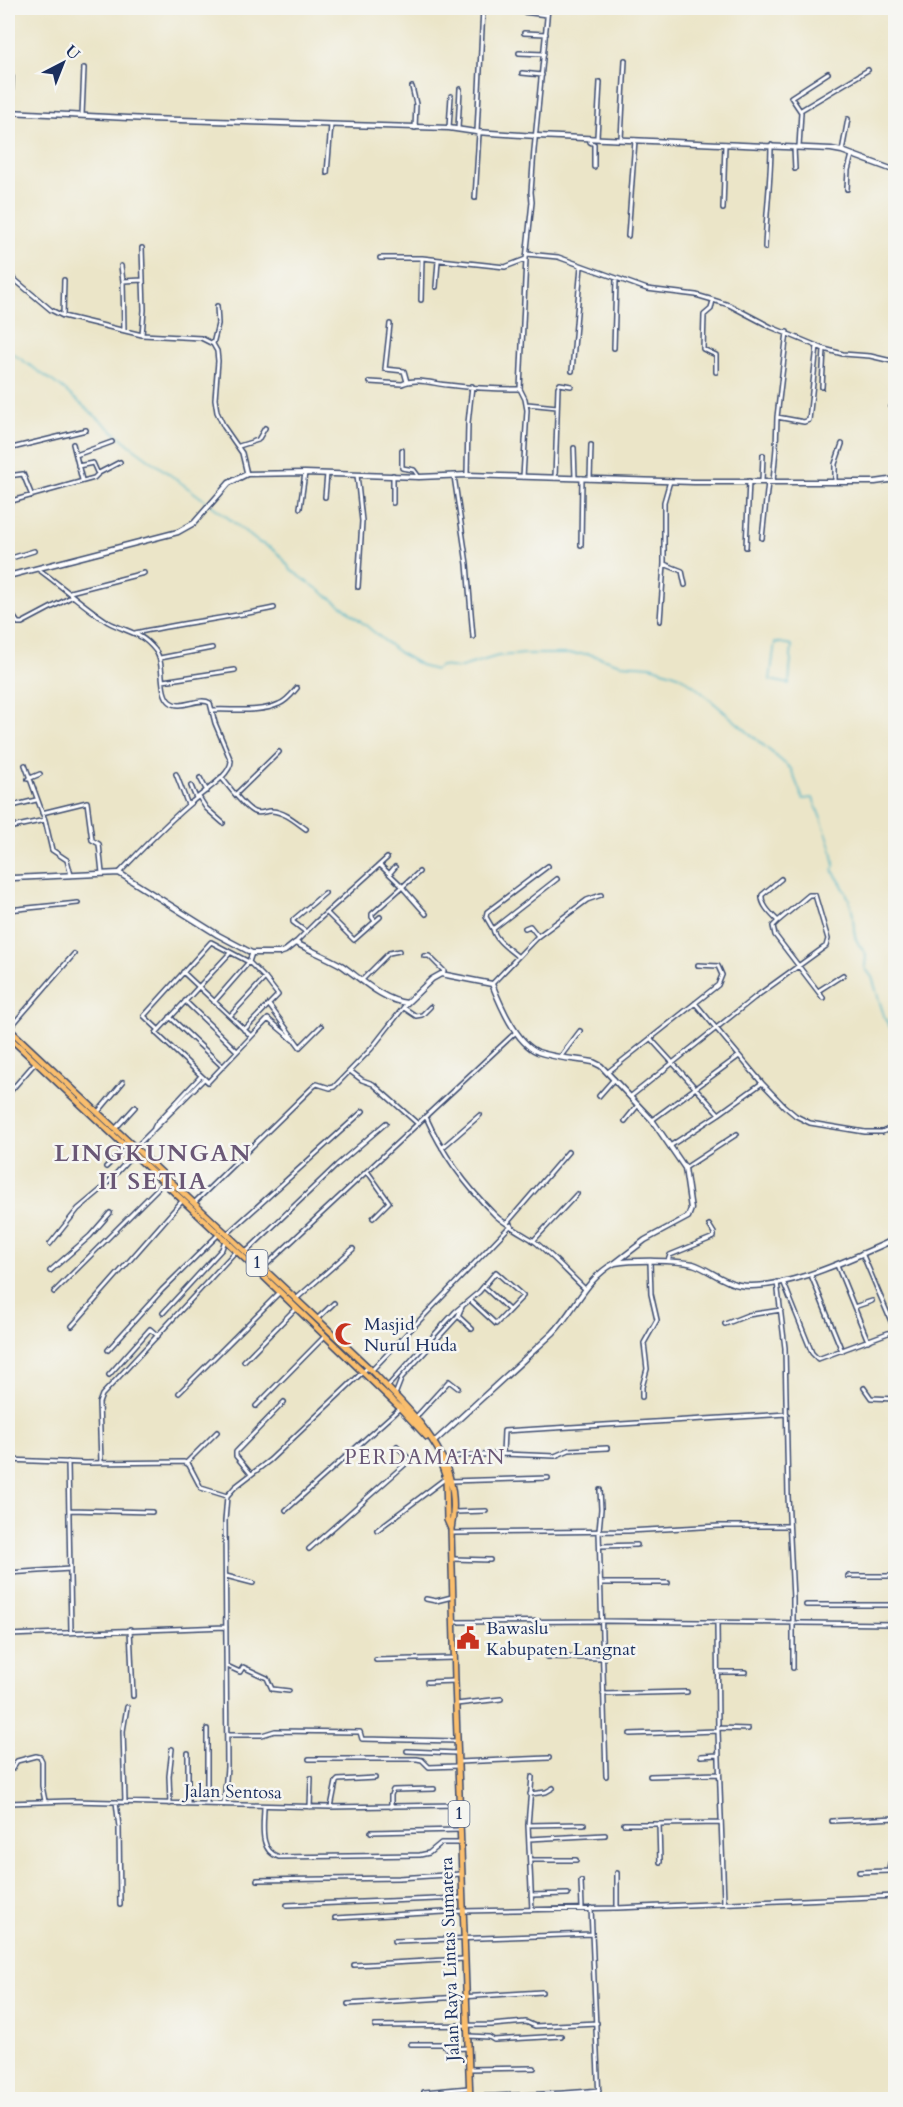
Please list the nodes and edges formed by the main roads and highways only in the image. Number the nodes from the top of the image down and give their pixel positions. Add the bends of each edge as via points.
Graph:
1 (8, 1028) edge
2 (8, 1036) edge
3 (135, 1150) junction
4 (261, 1270) junction
5 (367, 1370) junction
6 (448, 1479) junction
7 (452, 1531) junction
8 (470, 2098) edge

1 - 3 highway, Jalan Raya Lintas Sumatera / 1
2 - 3 highway, Jalan Raya Lintas Sumatera / 1 via 127,1147
3 - 4 highway, Jalan Raya Lintas Sumatera / 1 via 227,1233
3 - 4 highway, Jalan Raya Lintas Sumatera / 1 via 218,1234
4 - 5 highway, Jalan Raya Lintas Sumatera / 1
4 - 5 highway, Jalan Raya Lintas Sumatera / 1 via 325,1336
5 - 6 highway, Jalan Raya Lintas Sumatera / 1 via 432,1445
5 - 6 highway, Jalan Raya Lintas Sumatera / 1 via 416,1417 444,1461
6 - 7 highway, Jalan Raya Lintas Sumatera / 1 via 455,1512
6 - 7 highway, Jalan Raya Lintas Sumatera / 1 via 447,1520
7 - 8 highway, Jalan Raya Lintas Sumatera / 1

